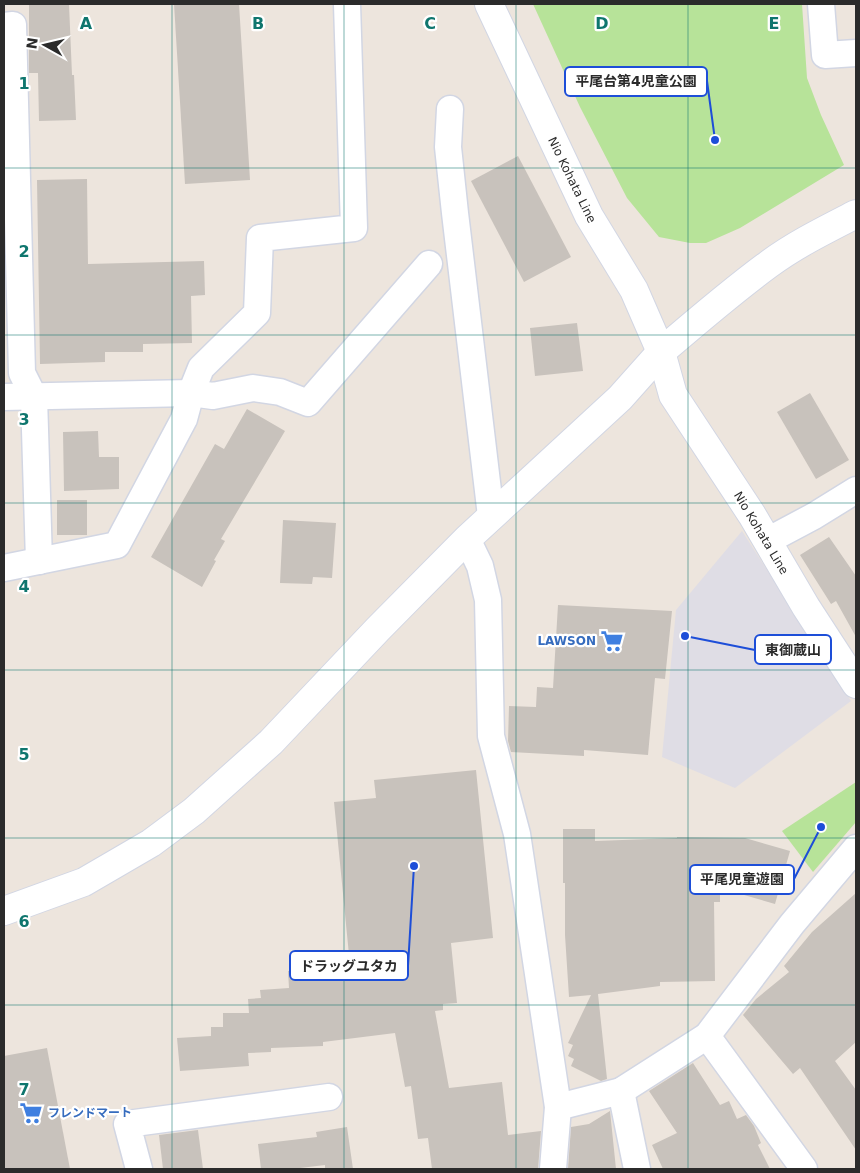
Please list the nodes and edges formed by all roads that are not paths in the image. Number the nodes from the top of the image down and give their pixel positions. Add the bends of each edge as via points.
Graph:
1 (347, 4) edge
2 (490, 4) edge
3 (821, 4) edge
4 (4, 26) edge
5 (856, 53) edge
6 (450, 109) dead end
7 (856, 214) edge
8 (11, 232) edge
9 (429, 264) dead end
10 (661, 352) junction
11 (191, 393) junction
12 (34, 396) junction
13 (4, 397) edge
14 (856, 490) edge
15 (491, 516) junction
16 (467, 539) junction
17 (767, 541) junction
18 (39, 561) junction
19 (4, 568) edge
20 (856, 684) edge
21 (856, 848) edge
22 (4, 911) edge
23 (707, 1036) junction
24 (621, 1091) junction
25 (329, 1097) dead end
26 (558, 1107) junction
27 (139, 1169) edge
28 (553, 1169) edge
29 (637, 1169) edge
30 (804, 1169) edge

1 - 11 street via 354,228 260,238 258,312 201,368
2 - 10 main road, Nio Kohata Line via 589,216 634,290
3 - 5 street via 825,55
4 - 8 street via 13,25
6 - 15 street via 448,147
7 - 10 main road via 771,263
8 - 12 street via 22,373
9 - 11 street via 308,403 280,392 253,388 213,396
10 - 15 main road via 620,398
10 - 17 main road, Nio Kohata Line via 673,395
11 - 12 street
11 - 18 street via 184,419 117,545
12 - 13 street
12 - 18 street
14 - 17 street
15 - 16 main road
16 - 22 main road via 270,742 194,812 151,843 84,882
16 - 26 street via 480,566 488,600 491,736 517,834
17 - 20 main road, Nio Kohata Line
18 - 19 street
21 - 23 street via 792,924
23 - 24 street
23 - 30 street
24 - 26 street
24 - 29 street
25 - 27 street via 127,1124
26 - 28 street

